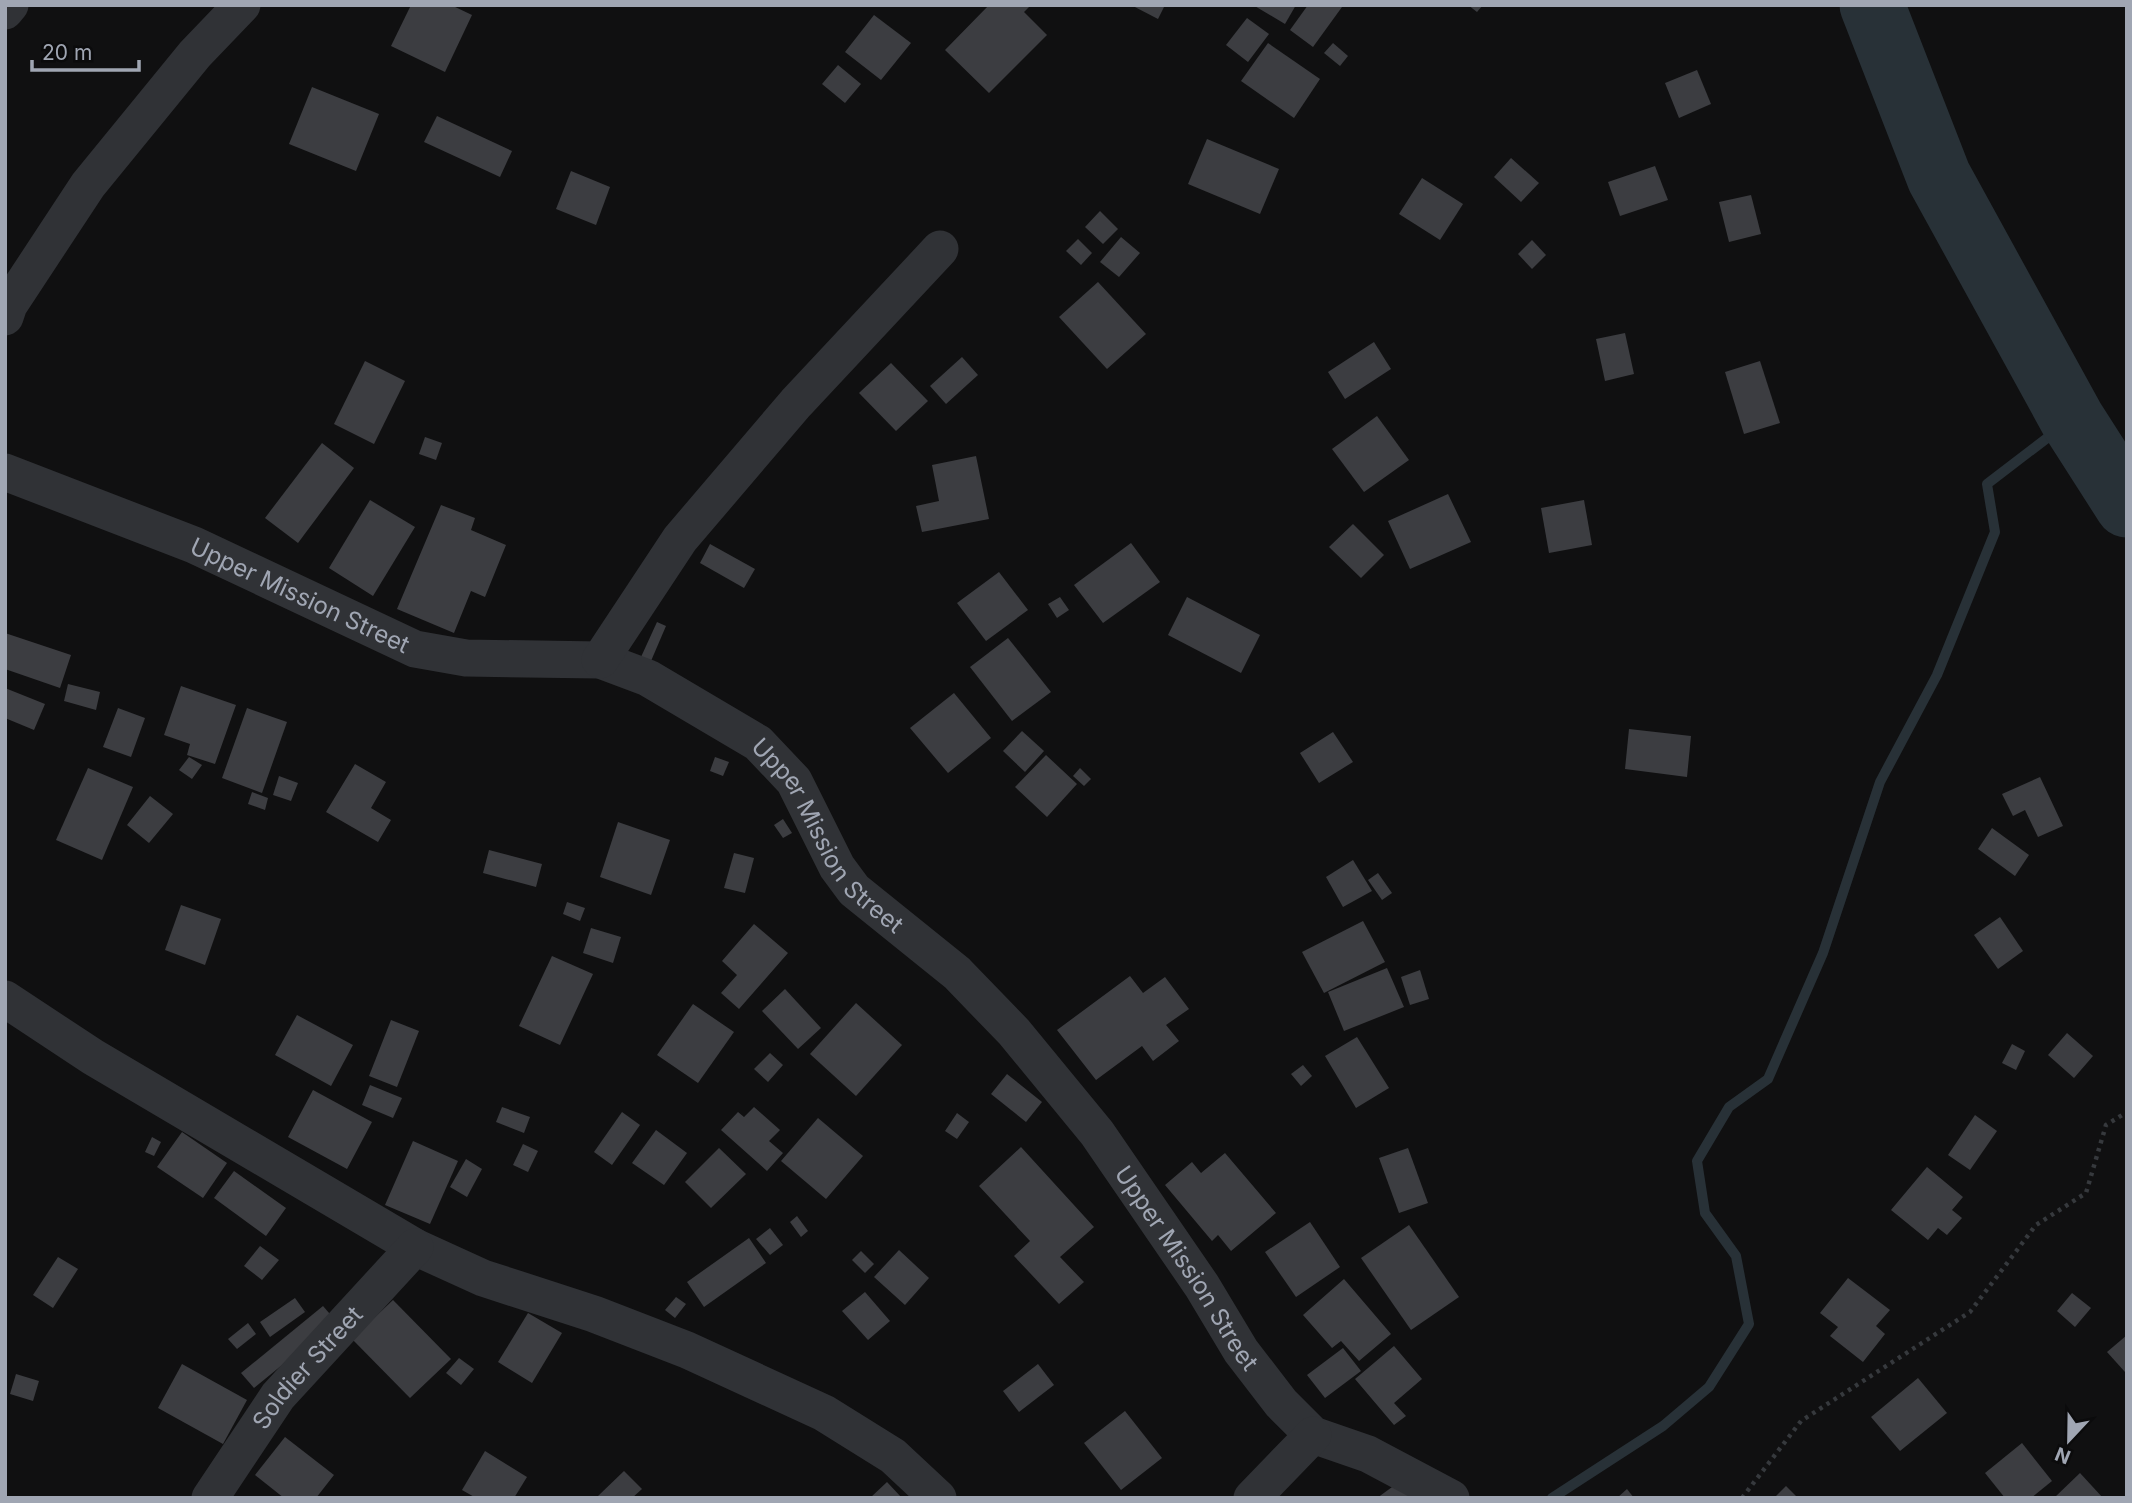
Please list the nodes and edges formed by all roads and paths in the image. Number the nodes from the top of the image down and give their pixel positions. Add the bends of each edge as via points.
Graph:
1 (10, 5) edge
2 (242, 5) edge
3 (5, 11) edge
4 (940, 249) dead end
5 (5, 317) edge
6 (5, 472) edge
7 (600, 660) junction
8 (5, 999) edge
9 (2127, 1112) edge
10 (415, 1247) junction
11 (1313, 1435) junction
12 (210, 1498) edge
13 (938, 1498) edge
14 (1252, 1498) edge
15 (1451, 1498) edge
16 (1742, 1498) edge

1 - 3 street
2 - 5 street via 195,54 88,185
4 - 7 street via 796,403 680,539
6 - 7 street, Upper Mission Street via 194,545 415,649 466,658
7 - 11 street, Upper Mission Street via 648,678 758,743 794,781 837,867 855,890 957,973 1014,1032 1097,1133 1241,1351
8 - 10 street via 93,1057
9 - 16 path via 2106,1125 2086,1193 2036,1225 1970,1312 1801,1421
10 - 12 street, Soldier Street via 278,1396
10 - 13 street via 483,1278 688,1350 824,1412 893,1456
11 - 14 street
11 - 15 street, Upper Mission Street via 1368,1454

